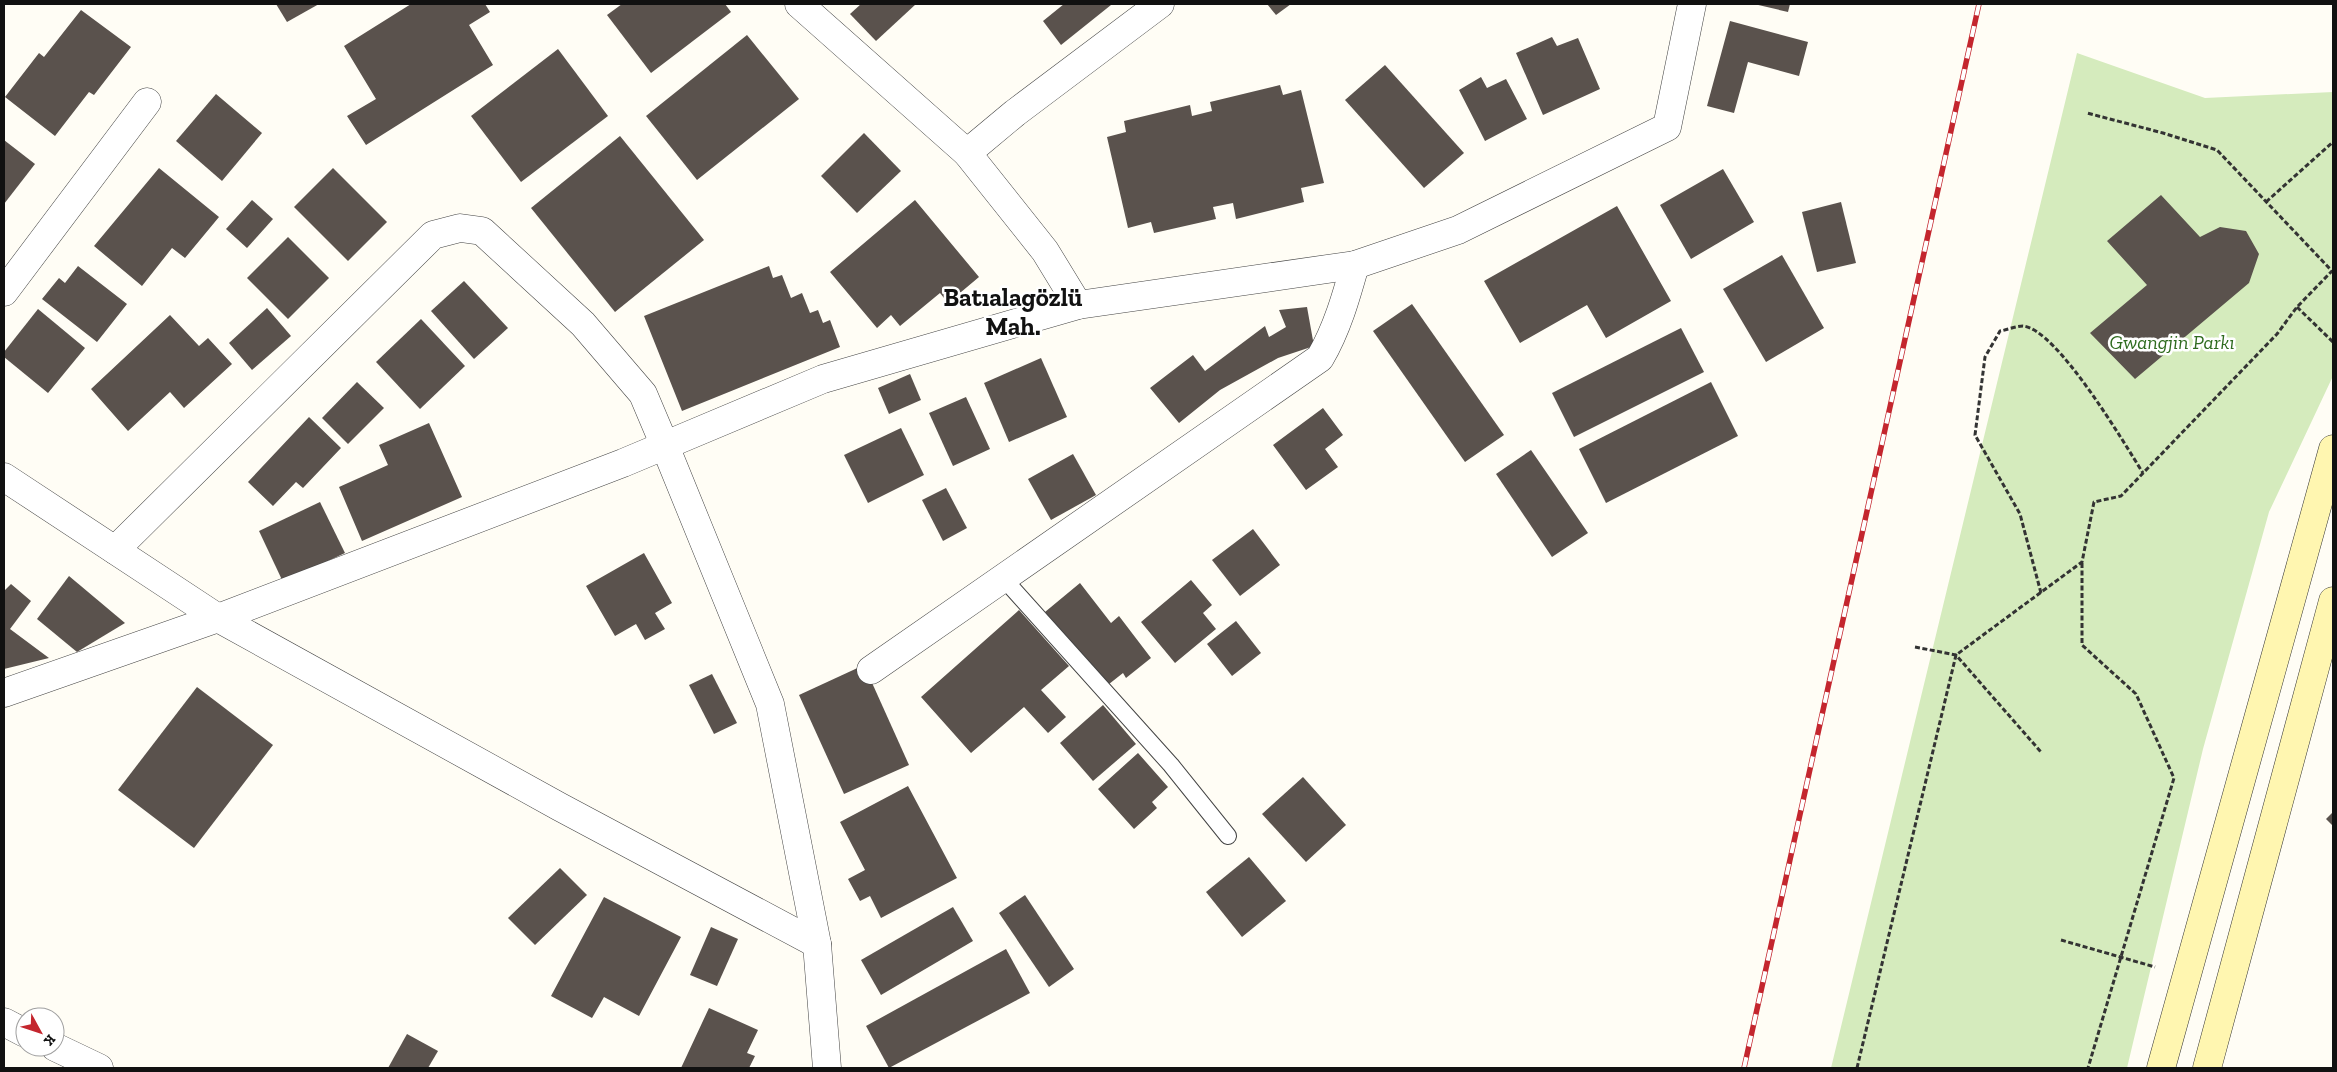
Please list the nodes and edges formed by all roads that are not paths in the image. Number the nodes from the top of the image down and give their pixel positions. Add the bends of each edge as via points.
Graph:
1 (799, 4) edge
2 (1160, 4) edge
3 (1692, 4) edge
4 (147, 102) dead end
5 (966, 153) junction
6 (1355, 265) junction
7 (4, 292) edge
8 (1078, 305) junction
9 (665, 446) junction
10 (2333, 450) edge
11 (4, 477) edge
12 (115, 550) junction
13 (1004, 579) junction
14 (2333, 601) edge
15 (218, 618) junction
16 (871, 670) dead end
17 (4, 693) edge
18 (1228, 836) dead end
19 (817, 944) junction
20 (65, 1052) edge
21 (97, 1068) edge
22 (828, 1068) edge
23 (2161, 1068) edge
24 (2207, 1068) edge

1 - 5 street
2 - 5 street
3 - 6 street via 1667,127 1458,230
4 - 7 street
5 - 8 street via 1045,251
6 - 8 street
6 - 13 street via 1340,317 1320,358
8 - 9 street via 823,379
9 - 12 street via 643,394 583,324 482,231 460,228 433,235
9 - 15 street
9 - 19 street via 770,704
10 - 23 main road
11 - 12 street
12 - 15 street
13 - 16 street
13 - 18 lane via 1171,765
14 - 24 main road
15 - 17 street
15 - 19 street via 560,807
19 - 22 street
20 - 21 street

